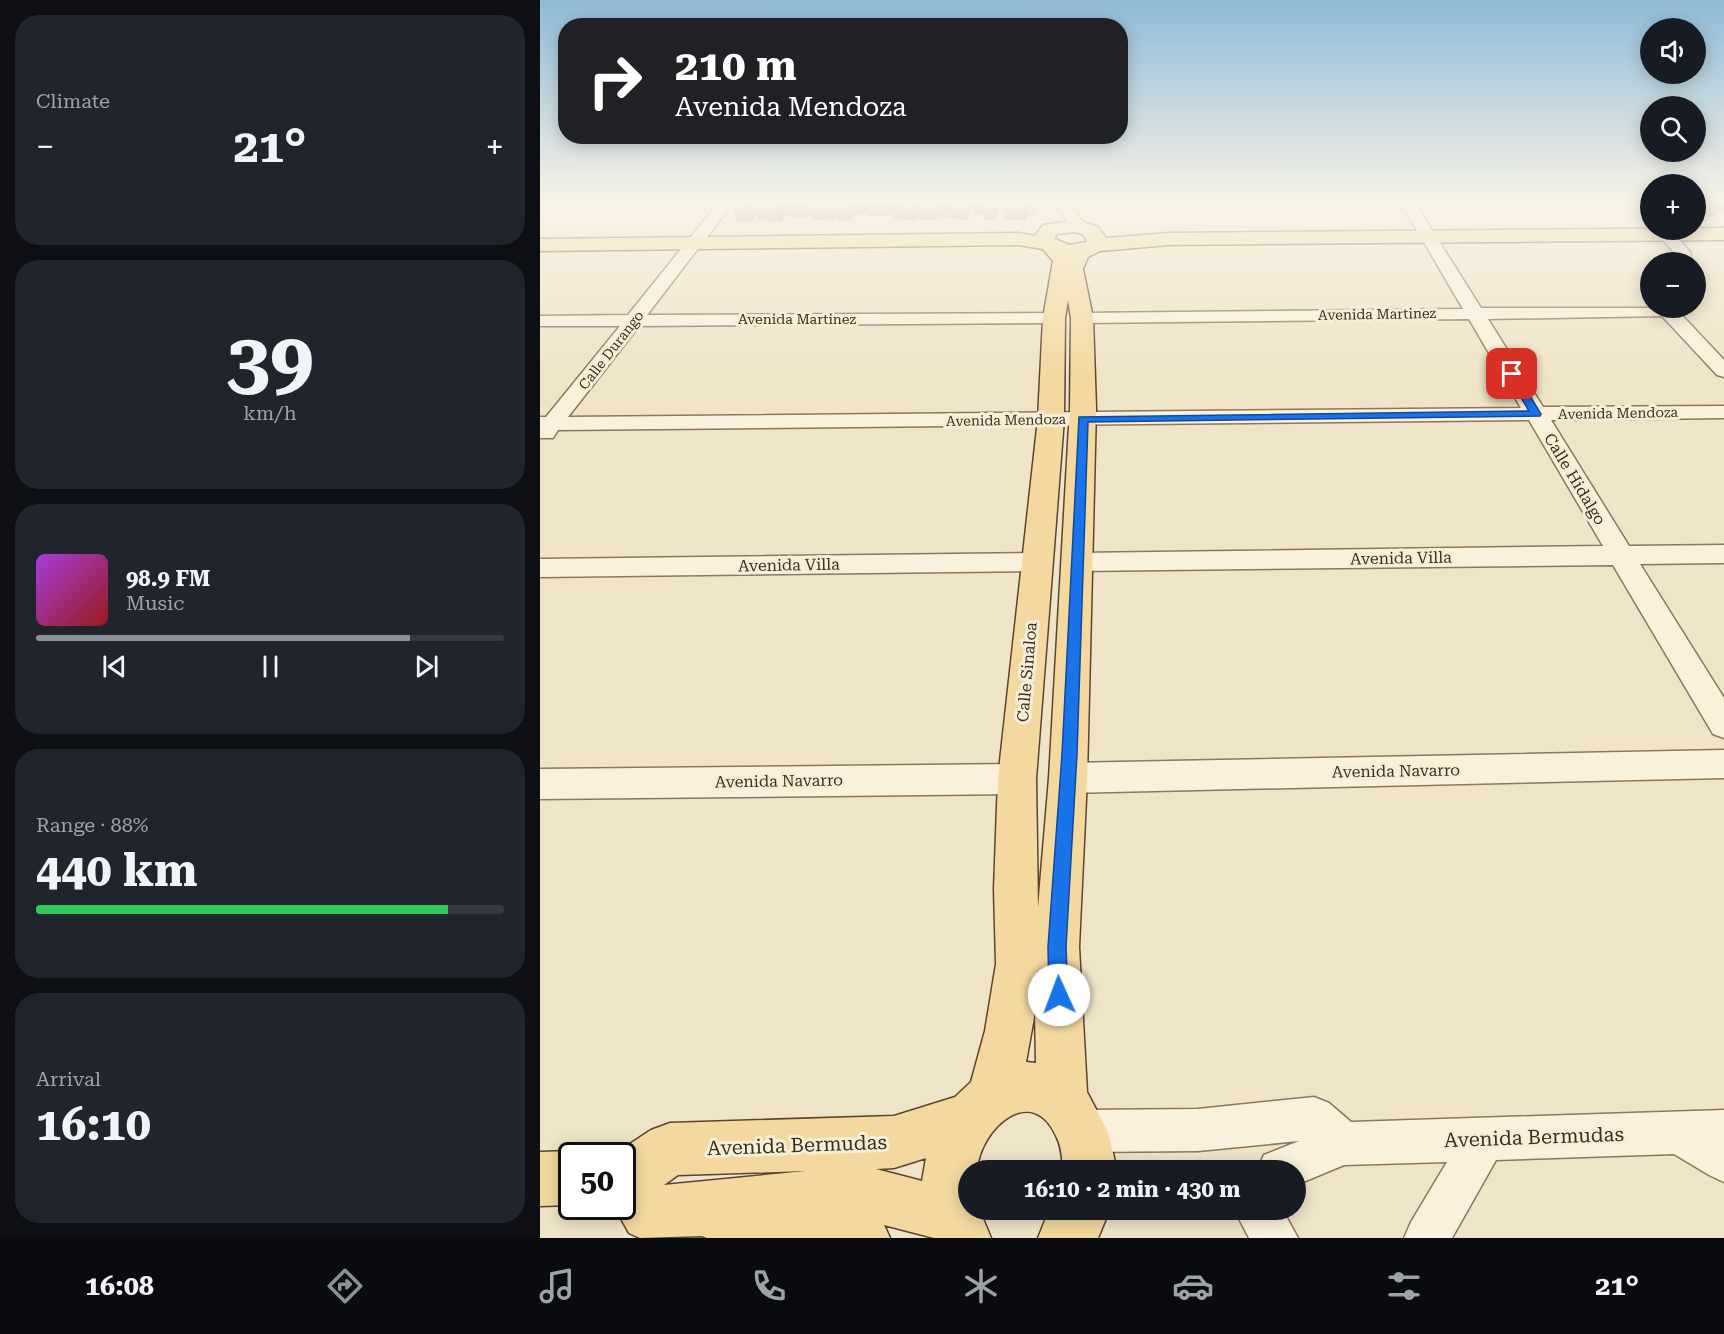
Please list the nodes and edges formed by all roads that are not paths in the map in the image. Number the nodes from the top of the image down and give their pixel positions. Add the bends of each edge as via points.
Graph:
1 (681, 261) edge
2 (1063, 261) edge
3 (1077, 261) edge
4 (1443, 261) edge
5 (1640, 310) edge
6 (1475, 313) junction
7 (1054, 318) junction
8 (1082, 318) junction
9 (1677, 318) edge
10 (634, 320) junction
11 (540, 321) edge
12 (1724, 371) edge
13 (1724, 412) edge
14 (1536, 414) junction
15 (1067, 419) junction
16 (544, 429) edge
17 (1724, 554) edge
18 (1621, 555) junction
19 (1037, 562) junction
20 (1077, 562) junction
21 (540, 568) edge
22 (1724, 725) edge
23 (1724, 764) edge
24 (1068, 778) junction
25 (1017, 779) junction
26 (540, 784) edge
27 (982, 1107) junction
28 (1724, 1131) edge
29 (1679, 1133) junction
30 (1078, 1134) edge
31 (1485, 1138) junction
32 (1344, 1144) junction
33 (1304, 1160) edge
34 (1724, 1160) edge
35 (636, 1171) edge
36 (558, 1178) edge
37 (540, 1179) edge
38 (636, 1194) edge
39 (700, 1208) junction
40 (1078, 1220) edge
41 (1263, 1220) edge
42 (957, 1224) edge
43 (862, 1238) edge
44 (1066, 1238) edge
45 (1275, 1238) edge
46 (1427, 1238) edge

1 - 10 street, Calle Durango
2 - 7 main road, Calle Sinaloa
3 - 8 main road, Calle Sinaloa via 1073,268
4 - 6 street, Calle Hidalgo
5 - 6 street, Avenida Martinez
6 - 8 street, Avenida Martinez
6 - 14 street, Calle Hidalgo
7 - 10 street, Avenida Martinez
7 - 15 main road, Calle Sinaloa
8 - 15 main road, Calle Sinaloa
9 - 12 street
10 - 11 street, Avenida Martinez
10 - 16 street, Calle Durango
13 - 14 street, Avenida Mendoza
14 - 15 street, Avenida Mendoza
14 - 18 street, Calle Hidalgo
15 - 16 street, Avenida Mendoza
15 - 19 main road, Calle Sinaloa
15 - 20 main road, Calle Sinaloa
17 - 18 street, Avenida Villa
18 - 20 street, Avenida Villa
18 - 22 street, Calle Hidalgo
19 - 21 street, Avenida Villa
19 - 25 main road, Calle Sinaloa
20 - 24 main road, Calle Sinaloa
23 - 24 street, Avenida Navarro
24 - 30 main road, Calle Sinaloa via 1057,947
25 - 26 street, Avenida Navarro
25 - 27 main road, Calle Sinaloa via 1015,889 1019,964 1009,1031
27 - 30 main road, Avenida Bermudas via 1010,1089 1046,1090
27 - 35 main road, Avenida Bermudas via 894,1142 670,1149
27 - 42 main road, Calle Sinaloa via 959,1137 951,1161 948,1186
28 - 29 street, Avenida Bermudas
29 - 31 street, Avenida Bermudas
29 - 34 street
30 - 32 street via 1198,1130 1314,1118
31 - 32 street, Avenida Bermudas
31 - 46 street
32 - 33 street, Avenida Bermudas
36 - 37 main road
38 - 39 main road, Avenida Bermudas via 648,1214
39 - 42 main road, Avenida Bermudas via 864,1192
39 - 43 main road via 748,1227 848,1229
40 - 44 main road
41 - 45 street

